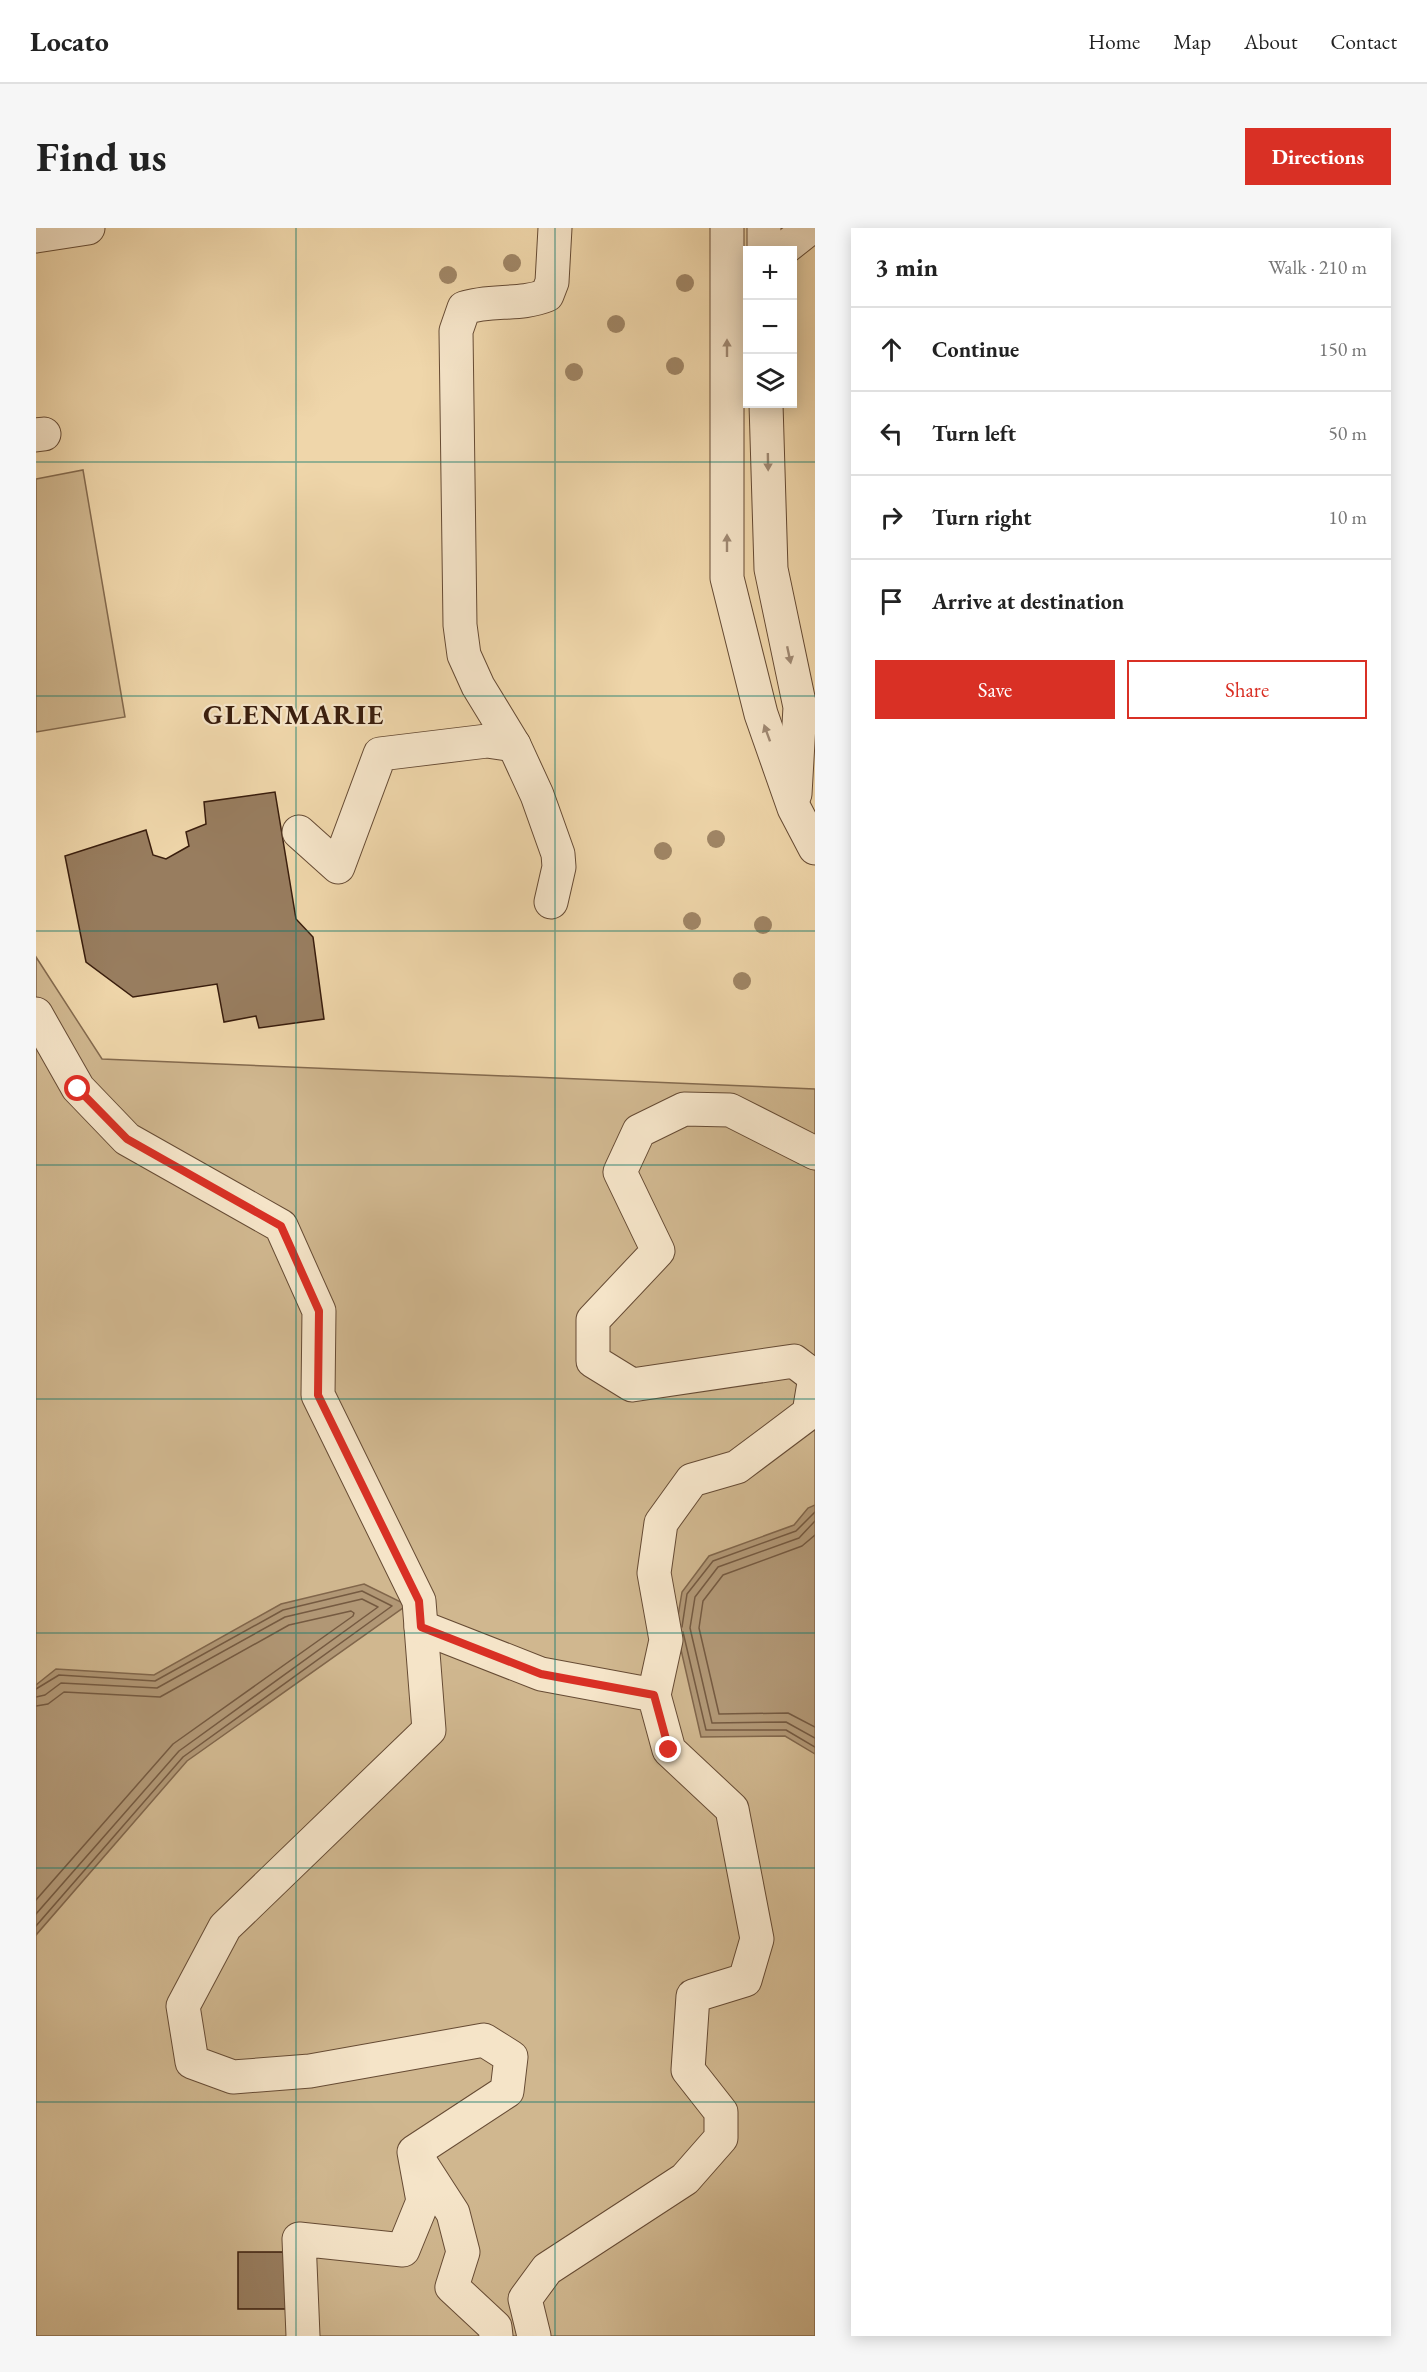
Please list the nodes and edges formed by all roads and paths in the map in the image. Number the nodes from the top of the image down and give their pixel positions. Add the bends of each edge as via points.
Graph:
1 (88, 228) edge
2 (555, 228) edge
3 (727, 228) edge
4 (764, 228) edge
5 (810, 228) edge
6 (36, 236) edge
7 (764, 246) edge
8 (787, 246) edge
9 (766, 408) edge
10 (514, 745) junction
11 (794, 808) junction
12 (299, 832) dead end
13 (815, 848) edge
14 (551, 902) dead end
15 (36, 1014) edge
16 (815, 1153) edge
17 (421, 1627) junction
18 (654, 1695) junction
19 (414, 2152) junction
20 (303, 2336) edge
21 (496, 2336) edge
22 (534, 2336) edge

1 - 6 street
2 - 10 street via 552,282 547,294 534,300 480,303 464,308 456,331 460,625 464,655
11 -> 3 street via 760,714 727,578
4 - 7 street
5 - 8 street
9 -> 11 street via 771,570 800,707
10 - 12 street via 487,741 380,754 338,867
10 - 14 street via 558,854
11 - 13 street
15 - 17 street via 78,1089 127,1139 281,1226 319,1311 318,1395 419,1601
16 - 18 street via 730,1110 684,1108 639,1131 620,1172 658,1251 593,1320 593,1361 632,1385 794,1361 815,1377 809,1413 737,1467 692,1480 661,1523 654,1573 666,1640
17 - 18 street via 541,1674
17 - 19 street via 429,1730 225,1927 183,2006 192,2062 234,2077 310,2071 484,2040 511,2057 507,2091
18 - 22 street via 669,1750 732,1809 757,1939 745,1980 693,1996 688,2070 721,2112 721,2138 685,2179 547,2269 525,2299
19 - 20 street via 423,2201 403,2250 299,2239
19 - 21 street via 453,2213 463,2252 452,2287 495,2327

